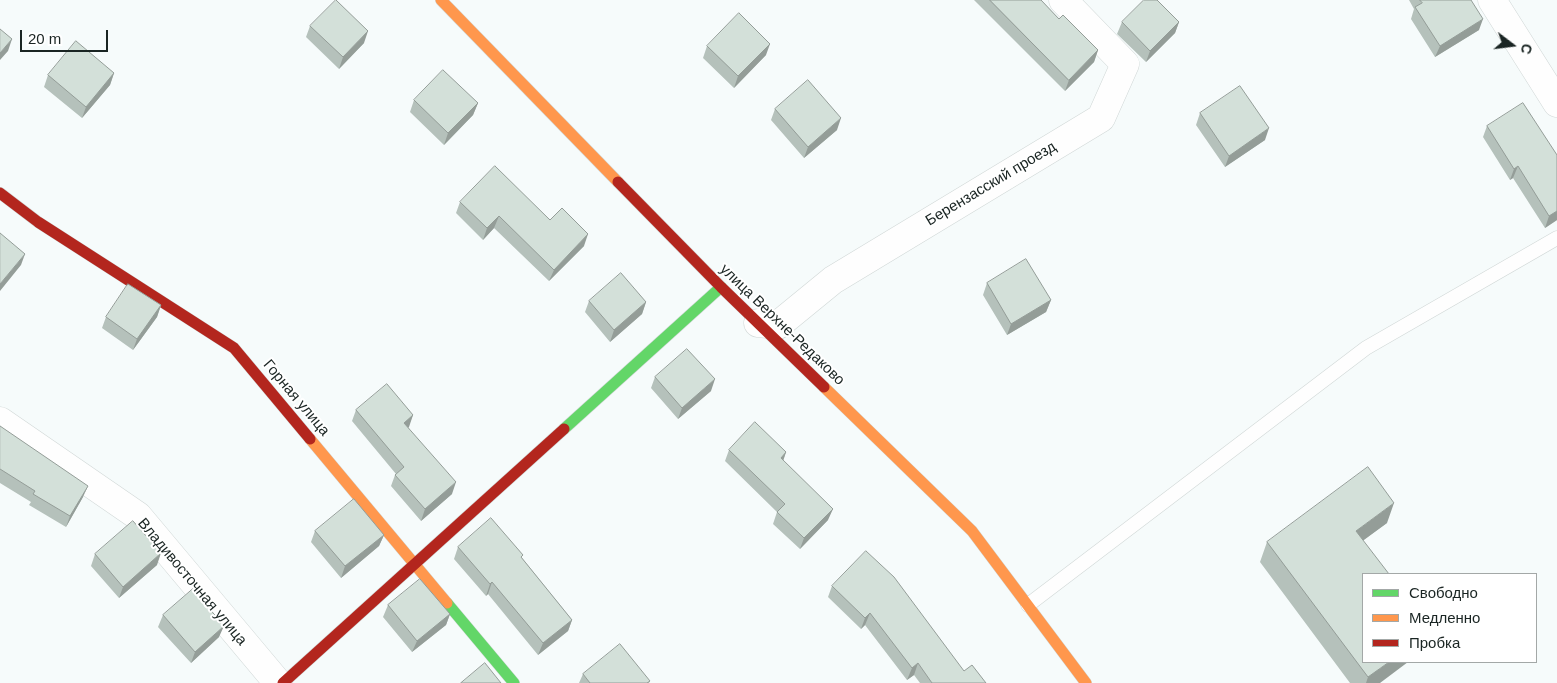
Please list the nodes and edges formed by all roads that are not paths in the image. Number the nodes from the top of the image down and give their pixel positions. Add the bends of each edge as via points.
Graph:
1 (441, 0) edge
2 (1063, 0) edge
3 (1492, 0) edge
4 (1557, 103) edge
5 (0, 193) edge
6 (1557, 238) edge
7 (721, 287) junction
8 (758, 323) junction
9 (0, 420) edge
10 (415, 562) junction
11 (1028, 605) junction
12 (278, 683) edge
13 (283, 683) edge
14 (514, 683) edge
15 (1086, 683) edge

1 - 7 street, улица Верхне-Редаково
2 - 8 street, Берензасский проезд via 1125,64 1101,118 834,280 778,325
3 - 4 street
5 - 10 street, Горная улица via 38,222 234,348
6 - 11 lane via 1366,348
7 - 8 street, улица Верхне-Редаково
7 - 10 street
8 - 11 street, улица Верхне-Редаково via 972,531
9 - 12 street, Владивосточная улица via 138,516
10 - 13 street
10 - 14 street, Горная улица
11 - 15 street, улица Верхне-Редаково

